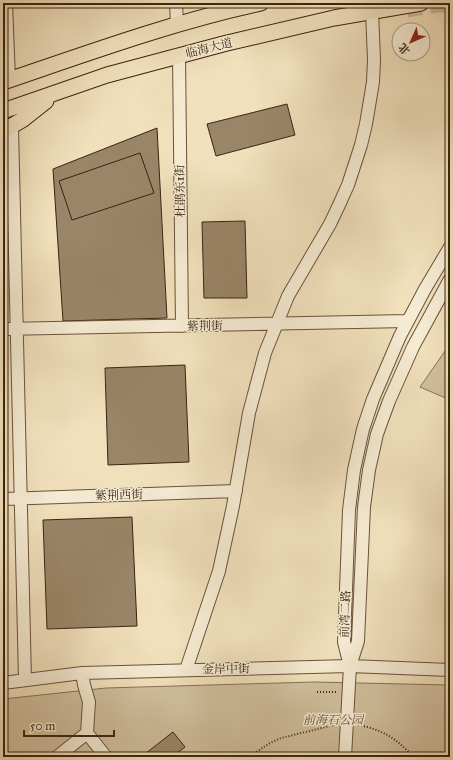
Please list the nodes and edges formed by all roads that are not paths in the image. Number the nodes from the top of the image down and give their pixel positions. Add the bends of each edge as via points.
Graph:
1 (6, 3) edge
2 (176, 3) edge
3 (261, 3) edge
4 (421, 3) tunnel mouth
5 (372, 11) junction
6 (177, 25) junction
7 (179, 55) junction
8 (5, 80) edge
9 (55, 93) junction
10 (3, 111) edge
11 (7, 129) edge
12 (450, 247) edge
13 (450, 279) edge
14 (408, 321) junction
15 (276, 324) junction
16 (182, 326) junction
17 (16, 329) junction
18 (3, 330) edge
19 (236, 491) junction
20 (20, 498) junction
21 (3, 499) edge
22 (350, 666) junction
23 (186, 670) junction
24 (450, 670) edge
25 (82, 673) junction
26 (25, 680) junction
27 (3, 683) edge
28 (87, 733) junction
29 (99, 755) edge
30 (57, 757) edge
31 (345, 757) edge

1 - 8 street
2 - 6 street
3 - 6 main road
4 - 5 main road, 临海大道
5 - 7 main road, 临海大道
5 - 15 street via 373,82 359,152 348,185 330,224 288,296
6 - 8 main road
7 - 9 main road, 临海大道
7 - 16 street, 杜鹃东1街
9 - 10 main road, 临海大道
9 - 11 main road
11 - 17 street
12 - 14 street, 前湾二路
13 - 22 street, 前湾二路 via 400,375 377,434 364,507 358,641
14 - 15 street, 紫荆街
14 - 22 street, 前湾二路 via 373,399 354,470 349,510 344,642
15 - 16 street, 紫荆街
15 - 19 street via 265,353 249,413
16 - 17 street, 紫荆街
17 - 18 street, 紫荆街
17 - 20 street
19 - 20 street, 紫荆西街
19 - 23 street via 219,570
20 - 21 street, 紫荆西街
20 - 26 street
22 - 23 street, 金岸中街
22 - 24 street, 金岸中街
22 - 31 street
23 - 25 street, 金岸中街
25 - 26 street, 金岸中街
25 - 28 street via 88,702
26 - 27 street, 金岸中街
28 - 29 street
28 - 30 street

